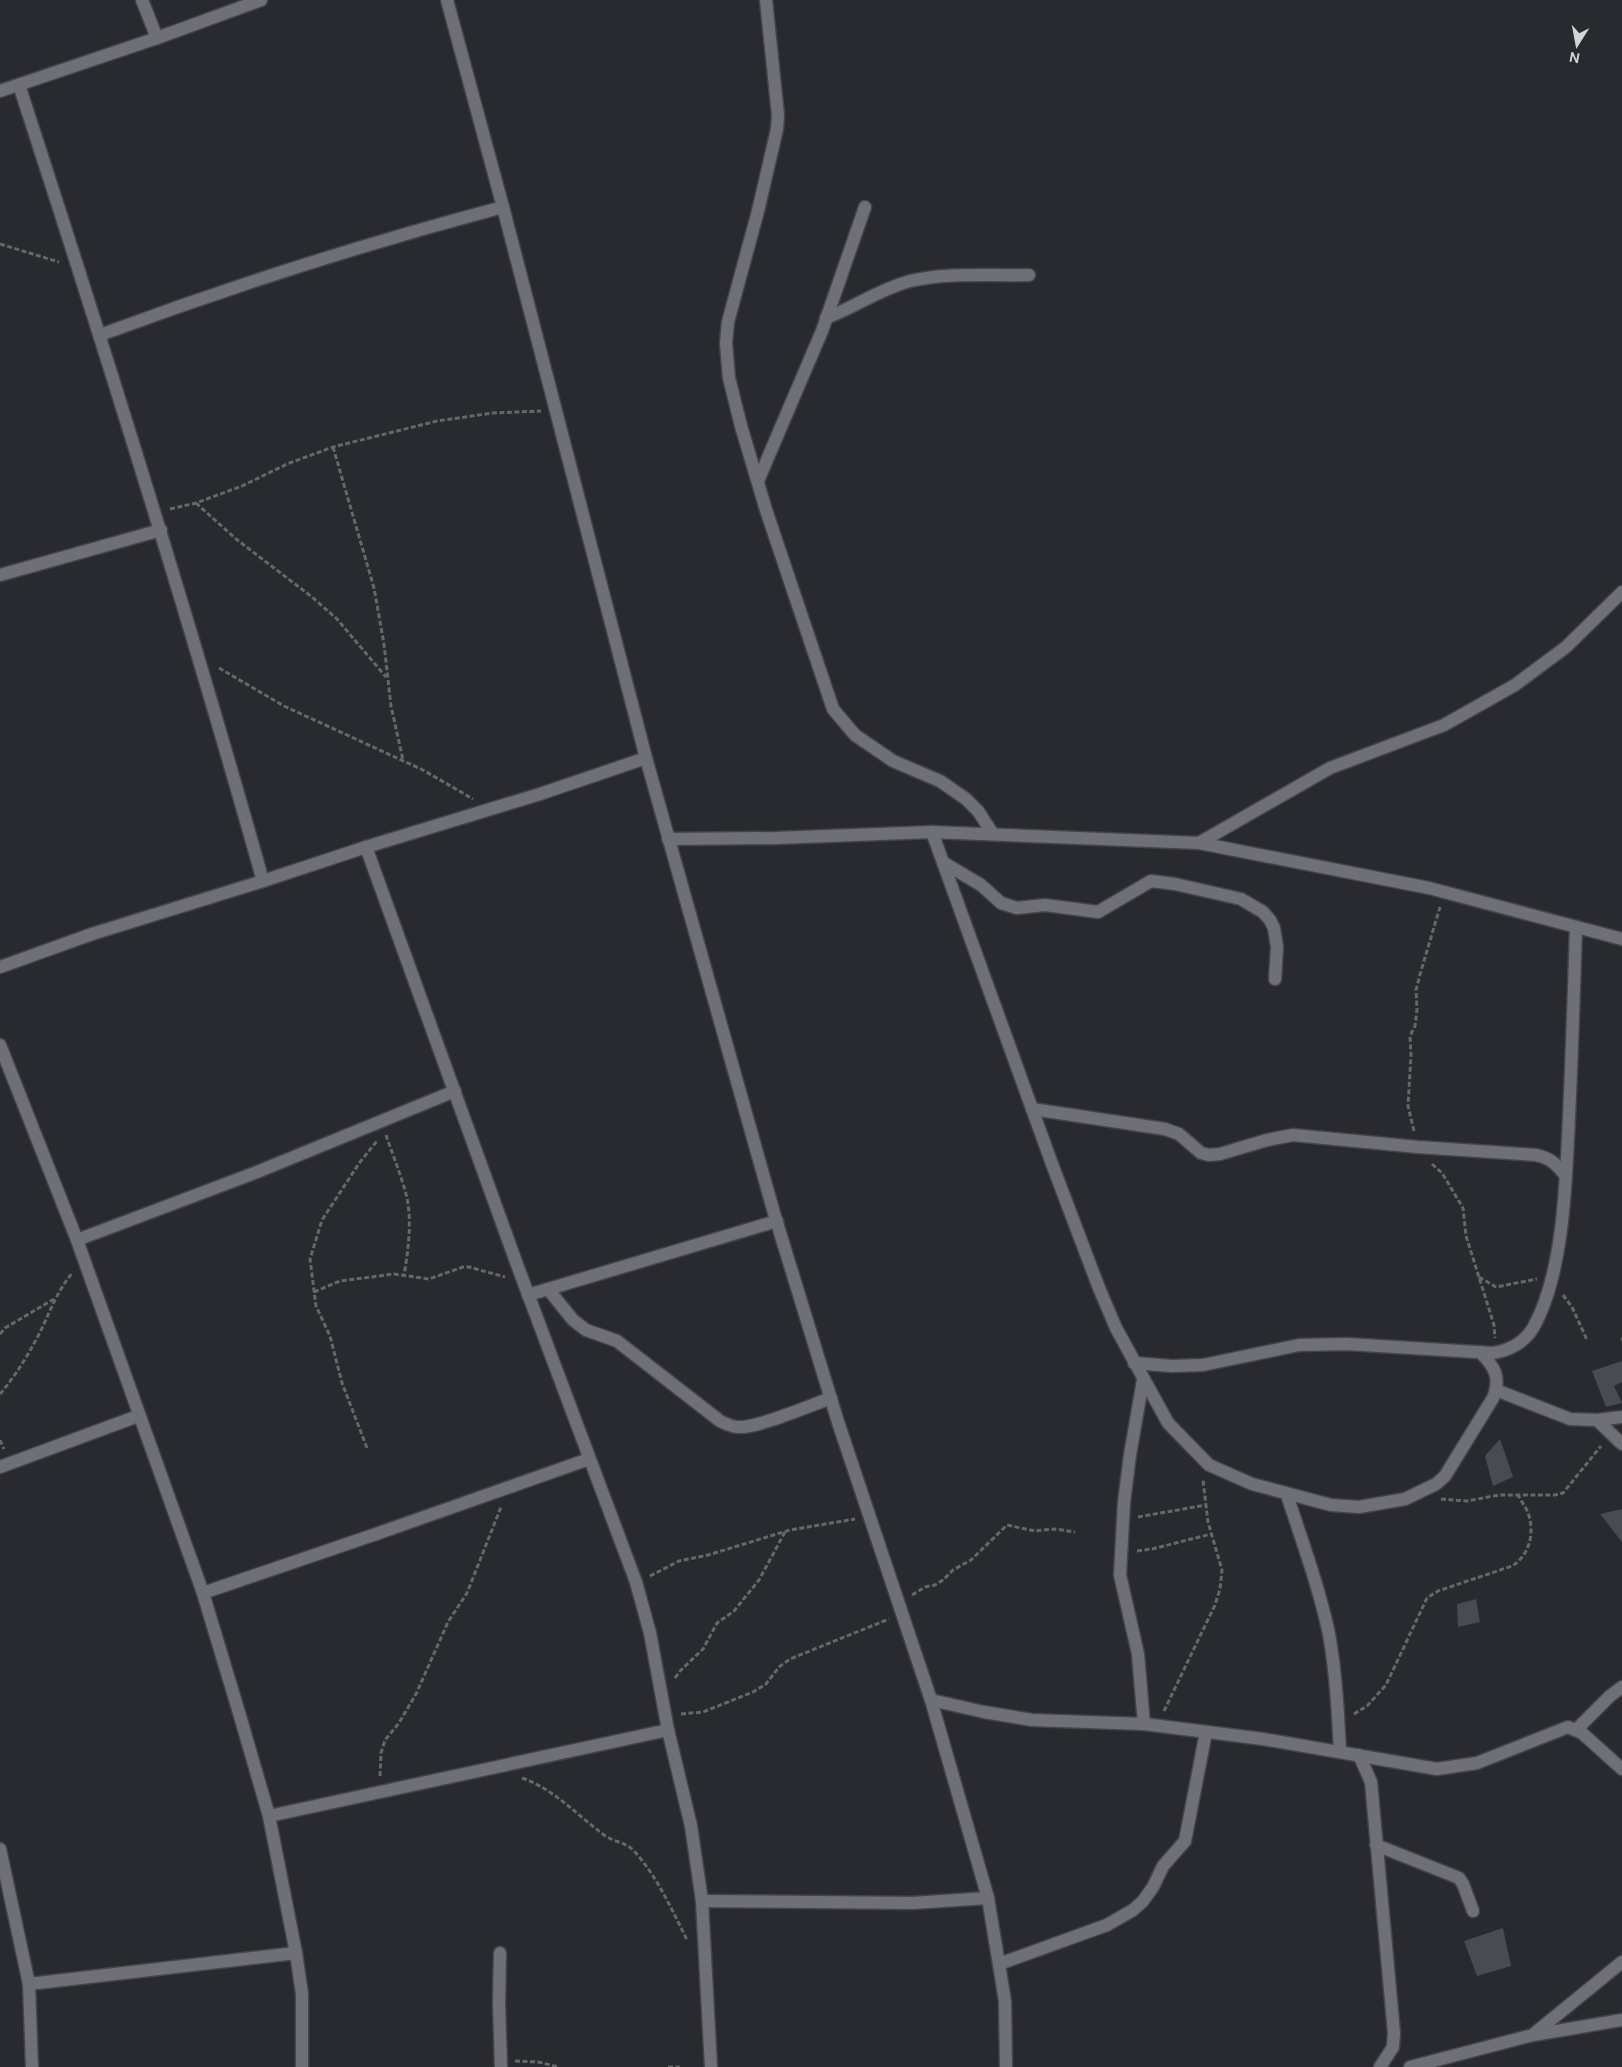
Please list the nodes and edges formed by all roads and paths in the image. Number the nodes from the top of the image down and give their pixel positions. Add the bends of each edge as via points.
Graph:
1 (142, 0) edge
2 (261, 0) edge
3 (447, 0) edge
4 (766, 0) edge
5 (157, 38) junction
6 (20, 85) junction
7 (0, 91) edge
8 (503, 207) junction
9 (864, 208) dead end
10 (0, 244) edge
11 (79, 269) junction
12 (1029, 275) dead end
13 (826, 318) junction
14 (100, 335) junction
15 (556, 411) junction
16 (333, 447) junction
17 (758, 481) junction
18 (196, 503) junction
19 (156, 512) junction
20 (161, 530) junction
21 (0, 575) edge
22 (1622, 592) edge
23 (198, 655) junction
24 (387, 678) junction
25 (646, 758) junction
26 (404, 761) junction
27 (490, 809) junction
28 (932, 832) junction
29 (993, 834) junction
30 (668, 839) junction
31 (1198, 842) junction
32 (366, 847) junction
33 (944, 863) junction
34 (263, 881) junction
35 (1445, 892) junction
36 (1576, 927) junction
37 (1622, 939) edge
38 (0, 967) edge
39 (1274, 980) dead end
40 (0, 1045) edge
41 (455, 1091) junction
42 (1032, 1109) junction
43 (1418, 1148) junction
44 (1566, 1176) junction
45 (777, 1221) junction
46 (77, 1240) junction
47 (84, 1261) junction
48 (404, 1276) junction
49 (1479, 1277) junction
50 (523, 1281) junction
51 (1549, 1284) junction
52 (548, 1289) junction
53 (314, 1292) junction
54 (528, 1295) junction
55 (55, 1298) junction
56 (0, 1334) edge
57 (1587, 1340) dead end
58 (1486, 1353) junction
59 (1134, 1363) junction
60 (1143, 1380) junction
61 (1496, 1390) junction
62 (0, 1394) edge
63 (831, 1398) junction
64 (138, 1416) junction
65 (1622, 1417) edge
66 (1597, 1420) junction
67 (1612, 1434) junction
68 (1622, 1444) edge
69 (367, 1448) dead end
70 (1200, 1456) junction
71 (589, 1459) junction
72 (0, 1467) edge
73 (510, 1487) junction
74 (1287, 1495) junction
75 (1518, 1495) junction
76 (1440, 1500) dead end
77 (1206, 1505) junction
78 (870, 1516) junction
79 (1124, 1520) junction
80 (785, 1531) junction
81 (1075, 1532) dead end
82 (1212, 1534) junction
83 (1122, 1552) junction
84 (636, 1582) junction
85 (203, 1593) junction
86 (901, 1609) junction
87 (1622, 1687) edge
88 (662, 1697) junction
89 (931, 1700) junction
90 (1338, 1723) junction
91 (667, 1724) junction
92 (1151, 1724) junction
93 (1576, 1730) junction
94 (1206, 1732) junction
95 (1340, 1752) junction
96 (1359, 1755) junction
97 (493, 1768) junction
98 (1622, 1769) edge
99 (382, 1792) junction
100 (269, 1816) junction
101 (1376, 1845) junction
102 (1, 1855) edge
103 (988, 1898) junction
104 (702, 1901) junction
105 (1473, 1911) dead end
106 (692, 1949) dead end
107 (296, 1953) junction
108 (500, 1953) dead end
109 (1622, 1962) edge
110 (999, 1964) junction
111 (29, 1984) junction
112 (1622, 2020) edge
113 (1533, 2035) junction
114 (501, 2064) edge
115 (32, 2067) edge
116 (302, 2067) edge
117 (559, 2067) edge
118 (668, 2067) edge
119 (680, 2067) edge
120 (711, 2067) edge
121 (1006, 2067) edge
122 (1380, 2067) edge
123 (1410, 2067) edge

1 - 5 street
2 - 5 street
3 - 8 street
4 - 17 street via 778,129 728,322 726,344 729,378
5 - 6 street
6 - 7 street
6 - 11 street
8 - 14 street via 301,265
8 - 15 street
9 - 13 street
10 - 11 path
11 - 14 street
12 - 13 street via 936,277 910,281
13 - 17 street
14 - 19 street
15 - 16 path via 492,413 437,421
15 - 25 street
16 - 18 path
16 - 24 path via 374,588
17 - 29 street via 833,709 855,735 886,756 940,781 966,799
18 - 19 path
18 - 24 path via 337,619
19 - 20 street
20 - 21 street
20 - 23 street
22 - 31 street via 1566,647 1515,685 1444,725 1330,768
23 - 26 path via 284,706
23 - 34 street
24 - 26 path
25 - 27 street
25 - 30 street
26 - 27 path
27 - 32 street
28 - 29 street
28 - 30 street
28 - 33 street
29 - 31 street
30 - 45 street
31 - 35 street
32 - 34 street
32 - 41 street
33 - 39 street via 981,885 1000,903 1017,908 1046,905 1098,912 1146,883 1157,881 1241,899 1263,912 1274,928 1277,947
33 - 42 street
34 - 38 street via 92,934
35 - 36 street
35 - 43 path via 1416,990 1417,1010 1410,1036 1408,1106
36 - 37 street
36 - 44 street
40 - 46 street
41 - 46 street via 257,1172
41 - 50 street
42 - 43 street via 1165,1129 1179,1134 1201,1153 1209,1155 1293,1135
42 - 59 street via 1099,1288
43 - 44 street via 1536,1155 1554,1162
43 - 49 path via 1442,1173 1463,1208 1466,1236
44 - 51 street via 1557,1259
45 - 52 street
45 - 63 street
46 - 47 street
47 - 55 path
47 - 64 street
48 - 50 path via 429,1279 469,1267
48 - 53 path via 394,1274 340,1281
48 - 53 path via 409,1240 408,1209 385,1132 360,1162 322,1220 310,1254
49 - 51 path via 1496,1287 1532,1279
49 - 58 path via 1496,1334
50 - 54 street
51 - 57 path via 1566,1297
51 - 58 street via 1532,1330 1509,1350
52 - 54 street
52 - 63 street via 573,1320 586,1330 617,1341 720,1421 731,1426 755,1425
53 - 69 path via 342,1383
54 - 71 street
55 - 56 path
55 - 62 path via 30,1349
58 - 59 street via 1347,1344 1299,1345 1202,1365
58 - 61 street via 1496,1374
59 - 60 street
60 - 70 street via 1168,1423
60 - 79 street via 1130,1455
61 - 66 street via 1570,1419
61 - 74 street via 1445,1476 1429,1488 1405,1499 1359,1507 1330,1505
63 - 78 street
64 - 72 street
64 - 85 street
65 - 66 street
66 - 67 street
67 - 68 street
67 - 75 path via 1563,1492 1549,1496
70 - 74 street via 1209,1465
70 - 77 path
71 - 73 street
71 - 84 street
73 - 85 street
73 - 99 path via 468,1593 448,1622 416,1694 385,1740 380,1767
74 - 90 street via 1329,1634
75 - 76 path via 1466,1501
75 - 90 path via 1530,1523 1530,1540 1520,1561 1427,1598 1386,1685 1367,1706
77 - 79 path
77 - 82 path
78 - 80 path
78 - 86 street
79 - 83 street
80 - 84 path via 679,1561
80 - 88 path via 759,1580 734,1611 716,1623 703,1649 680,1671
81 - 86 path via 1035,1531 1007,1525 971,1560 952,1570 935,1585 926,1587
82 - 83 path via 1152,1549
82 - 92 path via 1222,1570 1215,1605 1186,1669
83 - 92 street via 1120,1575
84 - 88 street
85 - 100 street
86 - 89 street
86 - 91 path via 790,1659 754,1692 703,1712 674,1715
87 - 93 street
88 - 91 street
89 - 92 street via 1032,1720
89 - 103 street
90 - 95 street
91 - 97 street
91 - 104 street via 691,1826
92 - 94 street
93 - 96 street via 1563,1728 1457,1768 1421,1768
93 - 98 street
94 - 95 street
94 - 110 street via 1185,1842 1163,1866 1143,1901 1107,1924
95 - 96 street
96 - 101 street via 1371,1782
97 - 99 street
97 - 106 path via 537,1783 606,1836 634,1850 650,1872
99 - 100 street
100 - 107 street
101 - 105 street via 1459,1878
101 - 122 street via 1394,2033 1393,2046
102 - 111 street
103 - 104 street via 912,1903
103 - 110 street
104 - 120 street
107 - 111 street
107 - 116 street via 302,1994
108 - 114 street
109 - 113 street
110 - 121 street via 1005,2001
111 - 115 street
112 - 113 street
113 - 123 street
114 - 117 path via 538,2062
118 - 119 path

